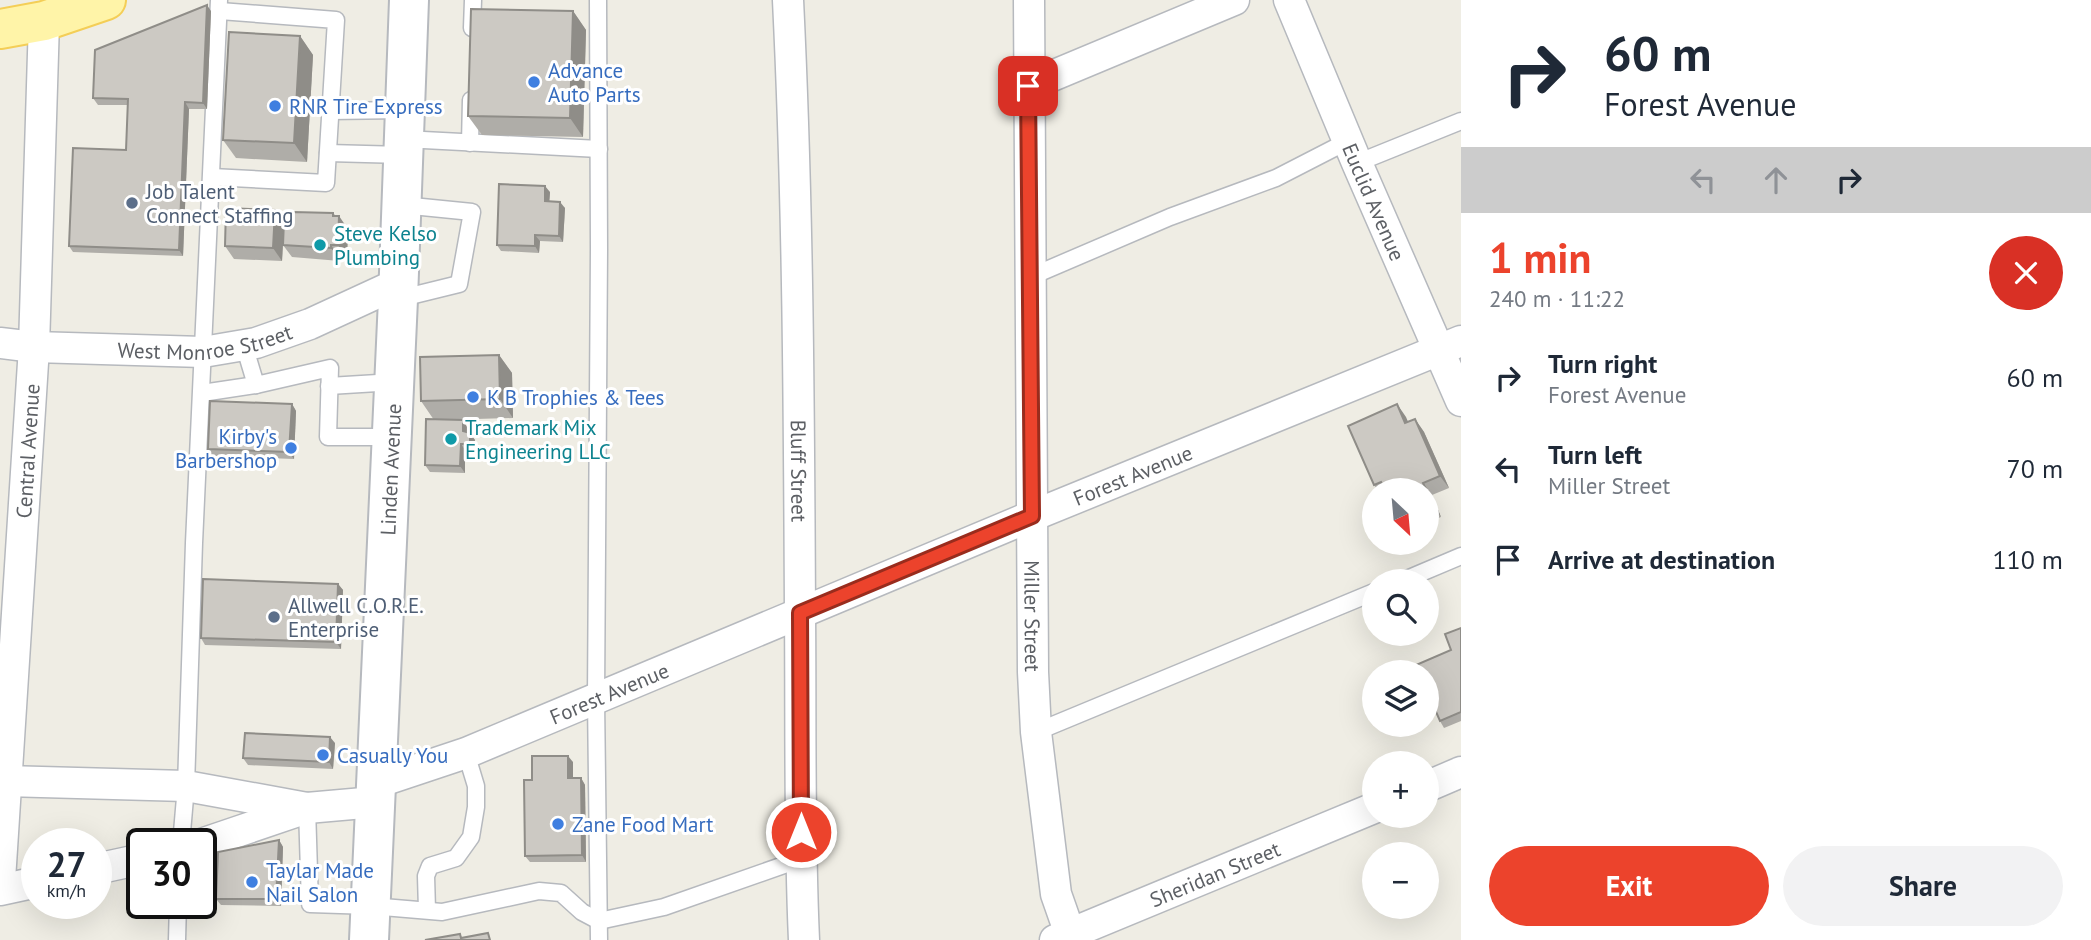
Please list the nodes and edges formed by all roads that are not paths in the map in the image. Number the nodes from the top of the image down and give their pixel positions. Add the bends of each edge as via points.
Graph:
1 (106, 0) edge
2 (409, 0) edge
3 (473, 0) edge
4 (598, 0) edge
5 (789, 0) edge
6 (1029, 0) edge
7 (1234, 0) edge
8 (1289, 0) edge
9 (220, 5) edge
10 (44, 21) junction
11 (0, 29) edge
12 (472, 39) edge
13 (1028, 86) junction
14 (471, 91) edge
15 (330, 111) junction
16 (1461, 121) edge
17 (404, 135) junction
18 (470, 143) junction
19 (599, 149) junction
20 (1353, 152) junction
21 (328, 153) junction
22 (212, 177) junction
23 (402, 205) junction
24 (1030, 277) junction
25 (398, 291) junction
26 (0, 343) edge
27 (244, 345) junction
28 (1450, 346) edge
29 (34, 347) junction
30 (204, 352) junction
31 (394, 382) junction
32 (256, 385) junction
33 (329, 386) junction
34 (202, 393) junction
35 (1461, 401) edge
36 (391, 437) junction
37 (1032, 516) junction
38 (1461, 556) edge
39 (1430, 569) edge
40 (1362, 597) edge
41 (800, 613) junction
42 (596, 699) junction
43 (1036, 732) junction
44 (466, 753) junction
45 (1461, 772) edge
46 (5, 780) junction
47 (1439, 781) edge
48 (186, 786) junction
49 (376, 793) junction
50 (307, 808) junction
51 (1362, 813) edge
52 (182, 828) edge
53 (217, 839) edge
54 (801, 859) junction
55 (0, 880) edge
56 (21, 885) edge
57 (0, 890) edge
58 (427, 910) junction
59 (178, 919) edge
60 (599, 921) junction
61 (370, 923) edge
62 (1063, 937) edge
63 (177, 940) edge
64 (599, 940) edge
65 (804, 940) edge

1 - 10 main road
2 - 17 street, Linden Avenue
3 - 12 lane
4 - 19 lane
5 - 41 street, Bluff Street
6 - 13 street, Miller Street
7 - 13 street
8 - 20 street, Euclid Avenue
9 - 15 lane via 336,19
9 - 22 lane
10 - 11 main road
10 - 29 street, Central Avenue
13 - 24 street, Miller Street
14 - 18 lane
15 - 17 lane
15 - 21 lane
16 - 20 lane
17 - 18 lane
17 - 21 lane
17 - 23 street, Linden Avenue
18 - 19 lane
19 - 42 lane
20 - 24 lane via 1170,218
20 - 28 street, Euclid Avenue
21 - 22 lane via 326,183
22 - 30 lane
23 - 25 street, Linden Avenue
23 - 25 lane via 472,212 459,284
24 - 37 street, Miller Street
25 - 27 street, West Monroe Street
25 - 31 street, Linden Avenue
26 - 29 street, West Monroe Street
27 - 30 street, West Monroe Street
27 - 32 lane
28 - 35 street, Euclid Avenue
28 - 37 street, Forest Avenue
29 - 30 street, West Monroe Street
29 - 46 street, Central Avenue
30 - 34 lane
31 - 33 lane
31 - 36 street, Linden Avenue
32 - 33 lane via 330,368
32 - 34 lane
33 - 36 lane via 328,438
34 - 48 lane
36 - 49 street, Linden Avenue
37 - 41 street, Forest Avenue
37 - 43 street, Miller Street
38 - 39 lane
40 - 43 lane
41 - 42 street, Forest Avenue
41 - 54 street, Bluff Street
42 - 44 street, Forest Avenue
42 - 60 lane
43 - 62 street, Miller Street
44 - 49 street, Forest Avenue
44 - 58 lane via 476,786 471,837 456,858 430,866
45 - 47 street
46 - 48 street, Forest Avenue
46 - 55 street, Central Avenue
48 - 50 street, Forest Avenue
48 - 52 lane
49 - 50 street, Forest Avenue
49 - 61 street, Linden Avenue
50 - 53 street, Forest Avenue
50 - 61 lane via 310,904
51 - 62 street, Sheridan Street
54 - 60 lane via 664,907
54 - 65 street, Bluff Street
56 - 57 street
58 - 60 lane via 442,912 552,891
58 - 61 lane
59 - 63 lane
60 - 64 lane

